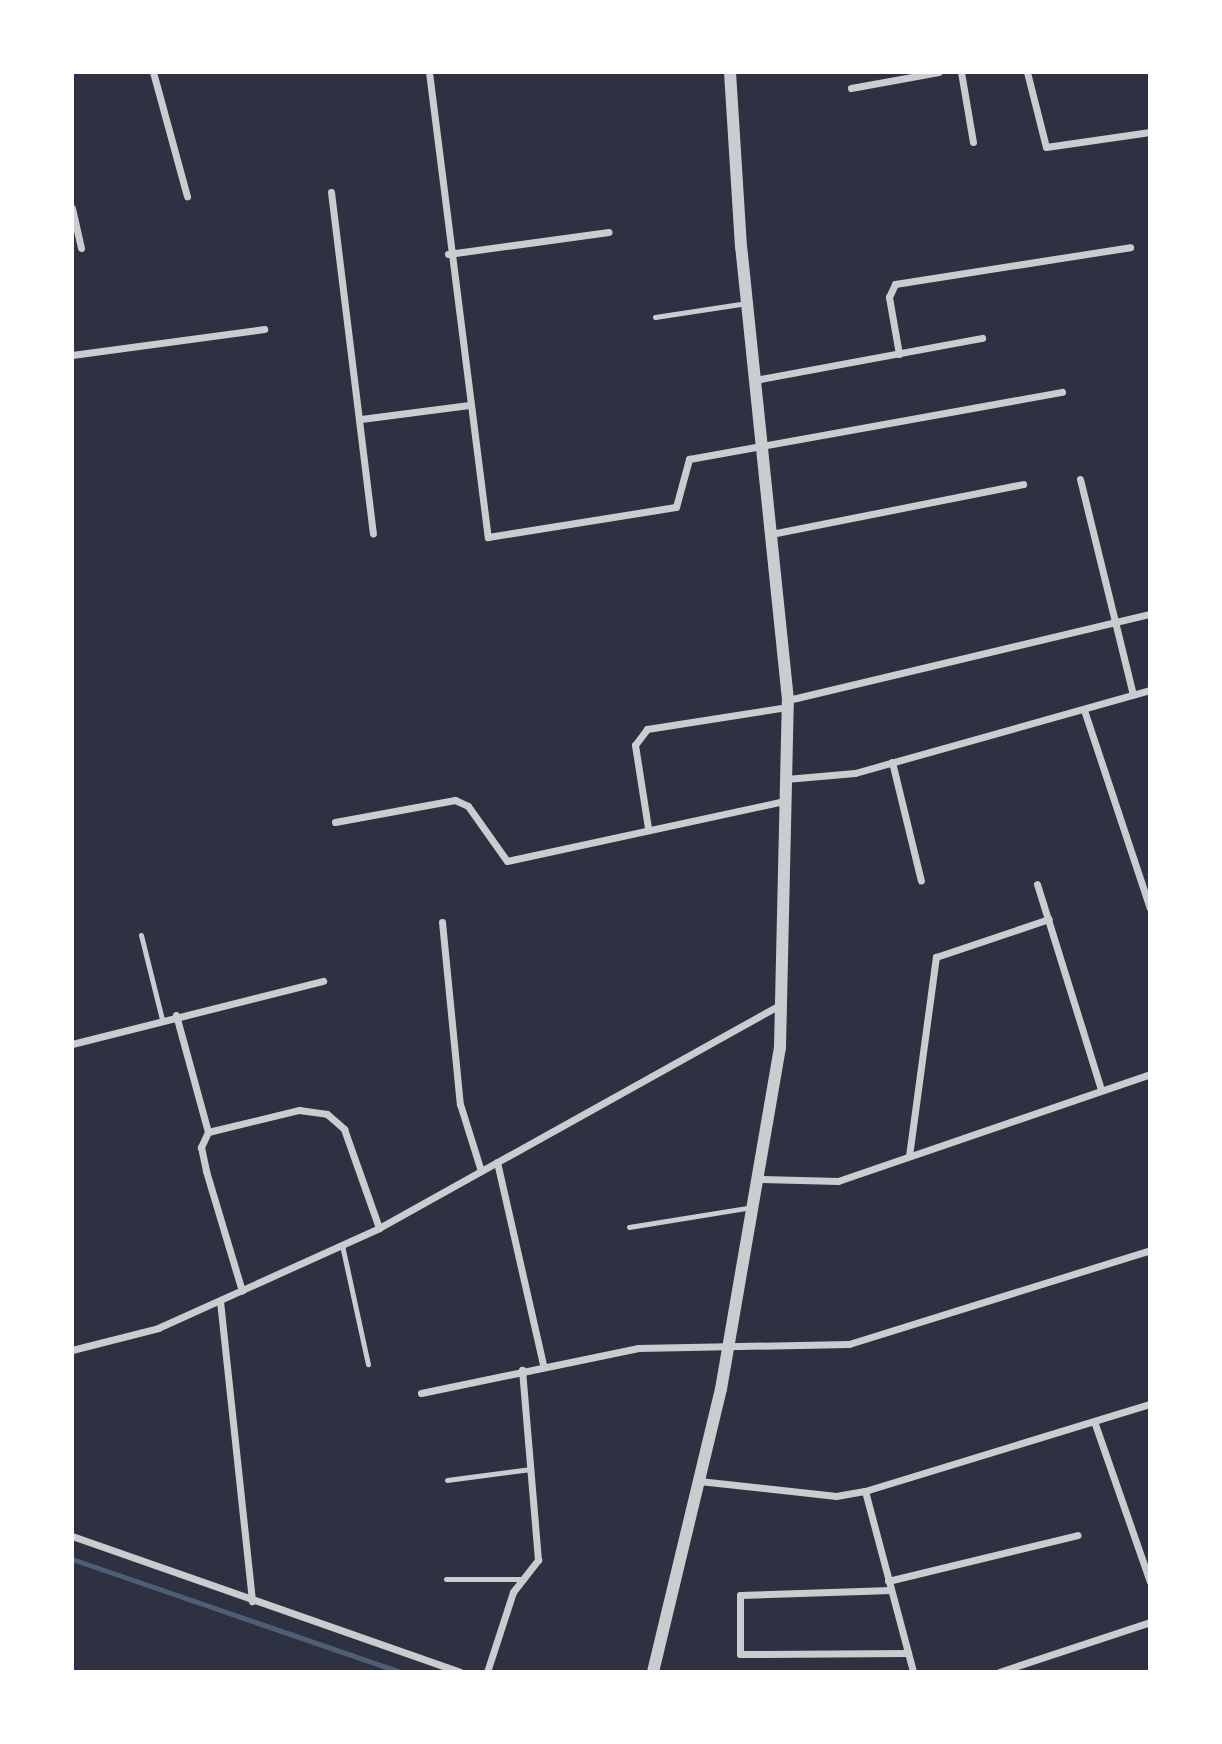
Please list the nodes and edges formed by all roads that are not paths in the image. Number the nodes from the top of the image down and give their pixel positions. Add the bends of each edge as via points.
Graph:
1 (153, 72) edge
2 (429, 72) edge
3 (730, 72) edge
4 (939, 72) edge
5 (961, 72) edge
6 (1027, 72) edge
7 (851, 88) dead end
8 (1150, 132) edge
9 (973, 142) dead end
10 (331, 192) dead end
11 (187, 196) dead end
12 (72, 208) edge
13 (609, 232) dead end
14 (1130, 247) dead end
15 (81, 248) dead end
16 (448, 254) junction
17 (747, 303) junction
18 (655, 317) dead end
19 (264, 330) dead end
20 (982, 338) dead end
21 (899, 354) junction
22 (72, 355) edge
23 (755, 380) junction
24 (1062, 392) dead end
25 (469, 405) junction
26 (361, 419) junction
27 (762, 448) junction
28 (1080, 479) dead end
29 (1023, 484) dead end
30 (373, 533) dead end
31 (771, 534) junction
32 (1150, 614) edge
33 (1117, 622) junction
34 (1150, 690) edge
35 (1133, 695) junction
36 (788, 703) junction
37 (1084, 710) junction
38 (892, 762) junction
39 (785, 779) junction
40 (784, 801) junction
41 (335, 822) dead end
42 (648, 828) junction
43 (921, 881) dead end
44 (1037, 884) dead end
45 (1150, 908) edge
46 (1049, 919) junction
47 (442, 922) dead end
48 (141, 935) dead end
49 (323, 981) dead end
50 (778, 1006) junction
51 (176, 1015) junction
52 (162, 1018) junction
53 (72, 1044) edge
54 (1150, 1073) edge
55 (1101, 1090) junction
56 (208, 1132) junction
57 (909, 1156) junction
58 (497, 1162) junction
59 (481, 1171) junction
60 (757, 1179) junction
61 (752, 1207) junction
62 (629, 1227) dead end
63 (379, 1228) junction
64 (342, 1245) junction
65 (1150, 1250) edge
66 (242, 1290) junction
67 (220, 1301) junction
68 (729, 1342) junction
69 (72, 1350) edge
70 (368, 1364) dead end
71 (543, 1366) junction
72 (522, 1370) junction
73 (421, 1393) dead end
74 (1150, 1404) edge
75 (1095, 1424) junction
76 (531, 1469) junction
77 (447, 1479) dead end
78 (699, 1481) junction
79 (864, 1491) junction
80 (1078, 1535) dead end
81 (72, 1536) edge
82 (446, 1579) dead end
83 (524, 1579) junction
84 (1150, 1582) edge
85 (890, 1585) junction
86 (252, 1601) junction
87 (1150, 1622) edge
88 (908, 1653) junction
89 (460, 1672) edge
90 (487, 1672) edge
91 (653, 1672) edge
92 (913, 1672) edge
93 (999, 1672) edge

1 - 11 street
2 - 16 street
3 - 17 street
4 - 7 street
5 - 9 street
6 - 8 street via 1046,147
10 - 26 street
12 - 15 street
13 - 16 street
14 - 21 street via 895,285 889,298
16 - 25 street
17 - 18 lane
17 - 23 street
19 - 22 street
20 - 21 street
21 - 23 street
23 - 27 street
24 - 27 street
25 - 26 street
25 - 27 street via 492,537 676,507 689,459
26 - 30 street
27 - 31 street
28 - 33 street
29 - 31 street
31 - 36 street
32 - 33 street
33 - 35 street
33 - 36 street
34 - 35 street
35 - 37 street
36 - 39 street
36 - 42 street via 647,729 635,745
37 - 38 street
37 - 45 street
38 - 39 street
38 - 43 street
39 - 40 street
40 - 42 street
40 - 50 street
41 - 42 street via 456,800 468,806 507,861
44 - 46 street
46 - 55 street
46 - 57 street via 936,957
47 - 59 street via 460,1104
48 - 52 lane
49 - 51 street
50 - 58 street
50 - 60 street via 780,1048
51 - 52 street
51 - 56 street
52 - 53 street
54 - 55 street
55 - 57 street
56 - 63 street via 299,1110 327,1114 344,1129
56 - 66 street via 201,1147 206,1171
57 - 60 street via 838,1181
58 - 59 street
58 - 71 street
59 - 63 street
60 - 61 street
61 - 62 lane
61 - 68 street
63 - 64 street
64 - 66 street
64 - 70 lane
65 - 68 street via 849,1344
66 - 67 street
67 - 69 street via 158,1328
67 - 86 street
68 - 71 street via 638,1348
68 - 78 street
71 - 72 street
72 - 73 street
72 - 76 street
74 - 75 street
75 - 79 street
75 - 84 street
76 - 77 lane
76 - 83 street via 539,1552
78 - 79 street via 836,1496
78 - 91 street
79 - 85 street
80 - 85 street
81 - 86 street
82 - 83 lane
83 - 90 street via 513,1592
85 - 88 street
85 - 88 street via 740,1595 740,1654
86 - 89 street
87 - 93 street
88 - 92 street

